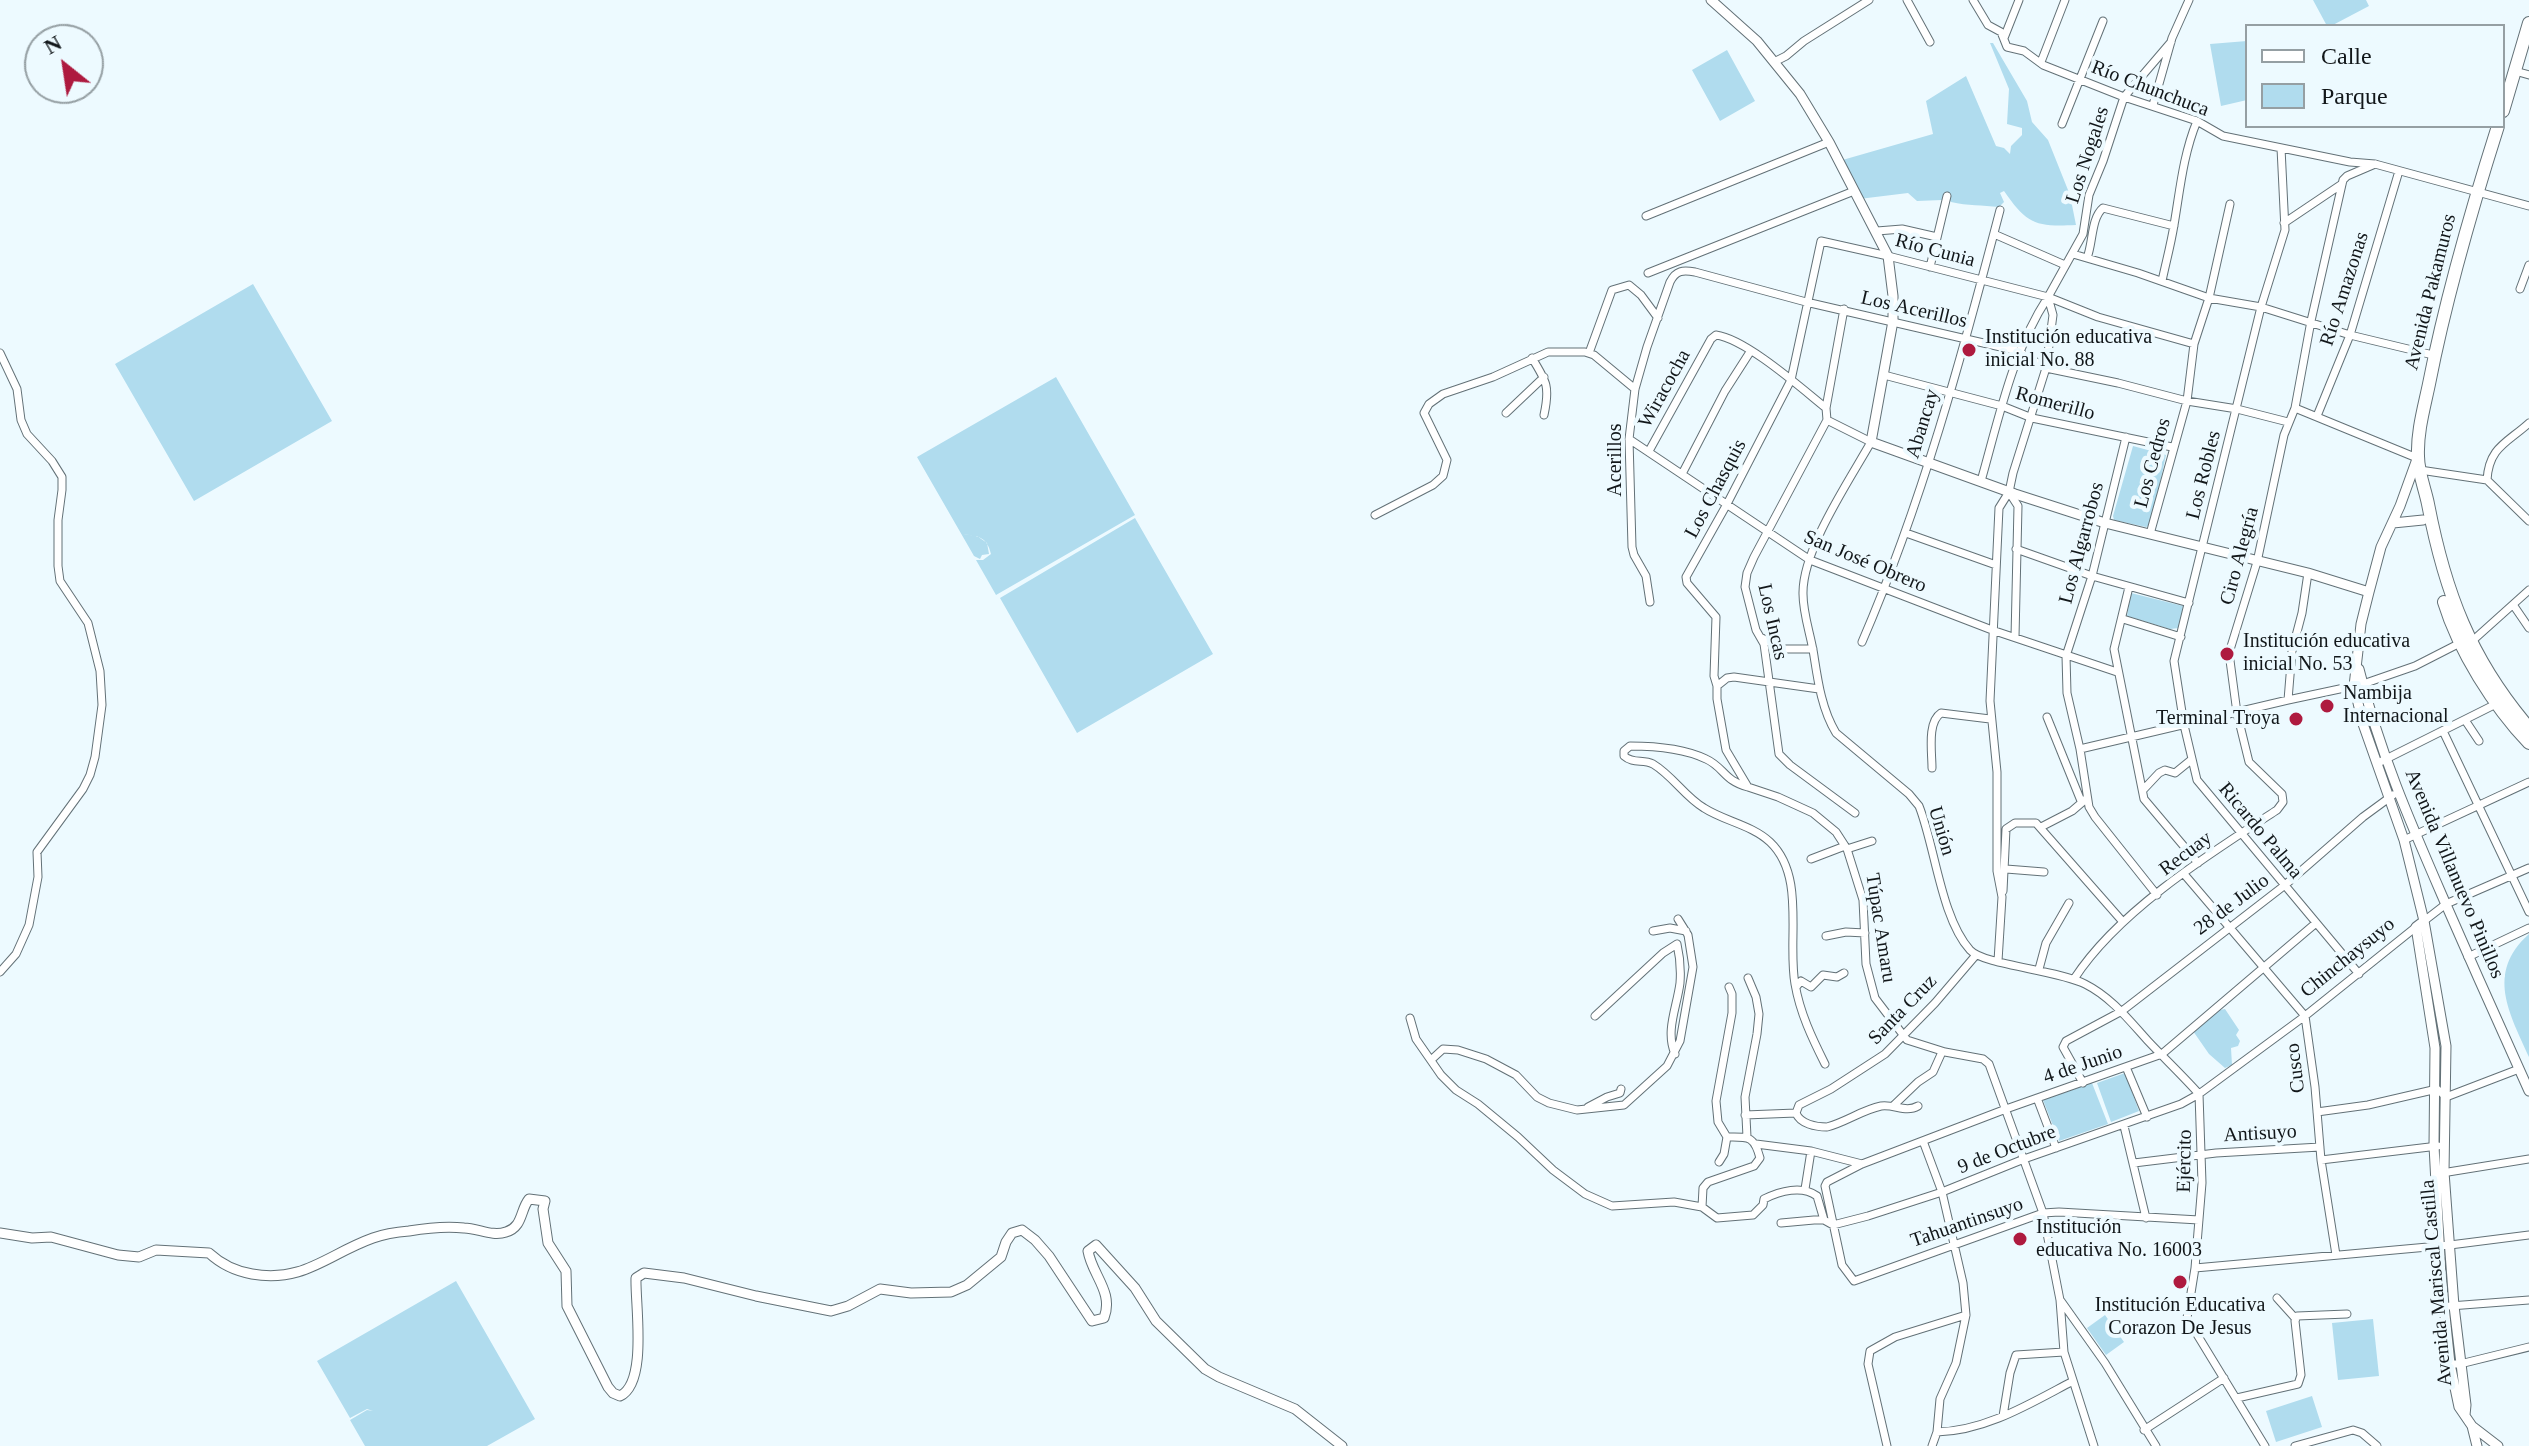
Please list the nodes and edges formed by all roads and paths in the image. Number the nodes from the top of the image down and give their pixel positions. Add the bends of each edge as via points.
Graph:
1 (1711, 0) edge
2 (1869, 0) edge
3 (1907, 0) edge
4 (1973, 0) edge
5 (2019, 0) edge
6 (2065, 0) edge
7 (2189, 0) edge
8 (2103, 21) dead end
9 (2529, 23) edge
10 (2004, 38) junction
11 (1930, 42) dead end
12 (2171, 42) junction
13 (1774, 62) junction
14 (2041, 62) junction
15 (2515, 71) junction
16 (2529, 75) edge
17 (2080, 80) junction
18 (2124, 97) junction
19 (2505, 104) edge
20 (2153, 105) junction
21 (2197, 121) junction
22 (2062, 124) dead end
23 (2497, 128) edge
24 (1829, 142) junction
25 (2281, 148) junction
26 (2375, 164) junction
27 (2399, 171) junction
28 (2342, 184) junction
29 (1854, 191) junction
30 (2477, 193) junction
31 (1947, 196) dead end
32 (2230, 204) dead end
33 (2529, 206) edge
34 (2000, 210) dead end
35 (1646, 216) dead end
36 (2284, 223) junction
37 (2174, 226) junction
38 (1877, 231) junction
39 (1994, 234) junction
40 (1937, 237) junction
41 (2073, 254) junction
42 (1888, 256) junction
43 (2087, 258) junction
44 (2065, 265) junction
45 (2529, 265) edge
46 (1930, 267) junction
47 (1648, 273) dead end
48 (1981, 280) junction
49 (2162, 281) junction
50 (2520, 289) dead end
51 (2048, 297) junction
52 (2209, 298) junction
53 (1806, 302) junction
54 (2261, 307) junction
55 (1844, 309) junction
56 (1658, 318) junction
57 (1893, 321) junction
58 (2311, 321) junction
59 (2350, 335) junction
60 (1965, 338) junction
61 (2194, 344) junction
62 (2018, 351) junction
63 (1750, 352) junction
64 (0, 353) edge
65 (1589, 353) junction
66 (2433, 355) junction
67 (1532, 358) junction
68 (2046, 368) junction
69 (1884, 375) junction
70 (1544, 377) junction
71 (1791, 380) junction
72 (1635, 389) junction
73 (1949, 392) junction
74 (2187, 401) junction
75 (2002, 406) junction
76 (1826, 408) junction
77 (2295, 408) junction
78 (2237, 409) junction
79 (1506, 413) dead end
80 (1544, 415) dead end
81 (2317, 416) junction
82 (2032, 418) junction
83 (1827, 420) junction
84 (2288, 422) junction
85 (2527, 427) edge
86 (2126, 437) junction
87 (1629, 439) junction
88 (1871, 442) junction
89 (2172, 447) junction
90 (1649, 451) junction
91 (1928, 464) junction
92 (2419, 464) junction
93 (1682, 474) junction
94 (2487, 480) junction
95 (1981, 481) junction
96 (2009, 492) junction
97 (1727, 504) junction
98 (1375, 515) dead end
99 (2426, 519) junction
100 (2529, 521) edge
101 (2105, 523) junction
102 (2393, 523) junction
103 (1767, 532) junction
104 (1906, 533) junction
105 (2150, 534) junction
106 (2016, 549) junction
107 (2202, 549) junction
108 (1810, 560) junction
109 (2257, 562) junction
110 (1996, 565) junction
111 (2308, 573) junction
112 (2092, 576) junction
113 (2129, 587) junction
114 (1885, 590) junction
115 (2529, 590) edge
116 (2369, 592) junction
117 (1650, 602) dead end
118 (2189, 603) junction
119 (2514, 606) junction
120 (2123, 619) junction
121 (2529, 628) edge
122 (1992, 630) junction
123 (2015, 637) junction
124 (2181, 637) junction
125 (1762, 638) junction
126 (1862, 642) dead end
127 (2466, 642) junction
128 (1813, 649) junction
129 (2066, 656) junction
130 (2117, 672) junction
131 (1768, 683) junction
132 (2359, 685) junction
133 (1717, 686) junction
134 (1819, 689) junction
135 (2288, 700) junction
136 (2502, 702) junction
137 (2237, 713) junction
138 (2047, 717) dead end
139 (1990, 719) junction
140 (2465, 720) junction
141 (2184, 725) junction
142 (2529, 728) edge
143 (2443, 731) junction
144 (2132, 737) junction
145 (2479, 741) dead end
146 (2529, 743) edge
147 (2080, 749) junction
148 (2387, 758) junction
149 (2191, 760) junction
150 (2377, 763) junction
151 (1932, 768) dead end
152 (2529, 782) edge
153 (1748, 787) junction
154 (2143, 790) junction
155 (2393, 795) junction
156 (2084, 800) junction
157 (2478, 806) junction
158 (1855, 813) dead end
159 (2041, 827) junction
160 (2241, 833) junction
161 (2416, 835) junction
162 (2404, 840) junction
163 (1872, 841) dead end
164 (1846, 847) junction
165 (1811, 859) dead end
166 (2198, 863) junction
167 (2529, 868) edge
168 (2006, 869) junction
169 (2044, 872) dead end
170 (2184, 874) junction
171 (2511, 875) junction
172 (2285, 885) junction
173 (2157, 895) junction
174 (2002, 897) junction
175 (2069, 903) dead end
176 (2446, 904) junction
177 (2529, 912) edge
178 (1678, 919) dead end
179 (2123, 922) junction
180 (2316, 923) junction
181 (2420, 924) junction
182 (2229, 927) junction
183 (2529, 928) edge
184 (1653, 931) dead end
185 (1686, 931) junction
186 (1865, 933) junction
187 (1826, 936) dead end
188 (1976, 955) junction
189 (2468, 957) junction
190 (1998, 961) junction
191 (2266, 967) junction
192 (2039, 969) junction
193 (0, 972) edge
194 (1844, 973) dead end
195 (2359, 974) junction
196 (1748, 978) dead end
197 (2074, 979) junction
198 (1729, 987) dead end
199 (1796, 987) junction
200 (2122, 1011) junction
201 (1595, 1016) dead end
202 (2305, 1016) junction
203 (1410, 1018) dead end
204 (1903, 1037) junction
205 (1942, 1052) junction
206 (1675, 1054) junction
207 (2162, 1054) junction
208 (1431, 1060) junction
209 (1825, 1064) dead end
210 (2126, 1067) junction
211 (2519, 1069) junction
212 (2083, 1083) junction
213 (1621, 1089) dead end
214 (2437, 1089) junction
215 (2529, 1091) edge
216 (2199, 1094) junction
217 (2446, 1097) junction
218 (2037, 1098) junction
219 (1893, 1106) junction
220 (1918, 1106) dead end
221 (1586, 1109) junction
222 (2006, 1109) junction
223 (2317, 1112) junction
224 (1796, 1113) junction
225 (1745, 1115) junction
226 (2147, 1117) junction
227 (2124, 1126) junction
228 (1727, 1137) junction
229 (1747, 1137) junction
230 (1923, 1141) junction
231 (1756, 1144) junction
232 (2439, 1146) junction
233 (2320, 1147) junction
234 (2056, 1148) junction
235 (1811, 1151) junction
236 (2203, 1154) junction
237 (2024, 1159) junction
238 (2529, 1159) edge
239 (2321, 1160) junction
240 (1719, 1162) dead end
241 (2134, 1163) junction
242 (1862, 1164) junction
243 (2440, 1173) junction
244 (1827, 1182) joint
245 (1805, 1189) junction
246 (1942, 1192) junction
247 (1702, 1207) junction
248 (2043, 1213) junction
249 (2146, 1218) junction
250 (1824, 1220) junction
251 (2199, 1220) junction
252 (1781, 1223) dead end
253 (1833, 1225) junction
254 (0, 1233) edge
255 (2529, 1235) edge
256 (1953, 1245) junction
257 (2445, 1245) junction
258 (2336, 1255) junction
259 (2195, 1268) junction
260 (2277, 1298) dead end
261 (2060, 1300) junction
262 (2529, 1300) edge
263 (2449, 1306) junction
264 (2347, 1314) dead end
265 (1966, 1315) junction
266 (2295, 1318) junction
267 (2529, 1347) edge
268 (2064, 1352) junction
269 (2455, 1364) junction
270 (2224, 1378) junction
271 (2073, 1381) junction
272 (2237, 1398) junction
273 (2003, 1416) junction
274 (2472, 1426) junction
275 (2144, 1430) junction
276 (1937, 1432) junction
277 (1342, 1446) edge
278 (1887, 1446) edge
279 (1932, 1446) edge
280 (2094, 1446) edge
281 (2156, 1446) edge
282 (2265, 1446) edge
283 (2295, 1446) edge
284 (2377, 1446) edge
285 (2477, 1446) edge
286 (2498, 1446) edge

1 - 13 street
2 - 13 street
3 - 11 street
4 - 10 street, Río Chunchuca via 1988,25
5 - 10 street
6 - 14 street
7 - 12 street
8 - 17 street
9 - 15 highway
10 - 14 street, Río Chunchuca via 2007,47
12 - 18 street
12 - 20 street
13 - 24 street
14 - 17 street, Río Chunchuca
15 - 16 street
15 - 19 highway
17 - 18 street, Río Chunchuca
17 - 22 street
18 - 20 street, Río Chunchuca
18 - 41 street, Los Nogales
20 - 21 street, Río Chunchuca
21 - 25 street, Río Chunchuca via 2223,136
21 - 37 street
23 - 30 highway, Avenida Pakamuros
24 - 29 street
24 - 35 street
25 - 26 street, Río Chunchuca
25 - 36 street, Los Robles
26 - 27 street, Río Chunchuca
26 - 28 street via 2347,176
27 - 30 street, Río Chunchuca
27 - 59 street, Río Amazonas
28 - 36 street
28 - 58 street, Ciro Alegría
29 - 38 street
29 - 47 street
30 - 33 street, Río Chunchuca
30 - 66 highway, Avenida Pakamuros
31 - 40 street
32 - 52 street, Los Cedros
34 - 39 street, Abancay
36 - 54 street, Los Robles
37 - 43 street via 2103,208 2095,219
37 - 49 street
38 - 40 street via 1902,229
38 - 42 street
39 - 44 street
39 - 48 street, Abancay
40 - 46 street
41 - 43 street
41 - 44 street, Los Nogales
42 - 46 street, Río Cunia
42 - 53 street, Río Cunia via 1821,241
42 - 57 street
43 - 49 street
44 - 51 street, Los Nogales
45 - 50 street
46 - 48 street, Río Cunia
48 - 51 street, Río Cunia
48 - 60 street, Abancay
49 - 52 street
51 - 61 street, Río Cunia
51 - 62 street, Los Nogales
51 - 68 street via 2053,315
52 - 54 street
52 - 61 street, Los Cedros
53 - 55 street, Los Acerillos
53 - 56 street, Los Acerillos via 1679,271
53 - 71 street, Los Chasquis
54 - 58 street
54 - 78 street, Los Robles
55 - 57 street, Los Acerillos
55 - 76 street
56 - 65 street via 1629,285 1615,288
56 - 72 street, Acerillos
57 - 60 street, Los Acerillos
57 - 69 street
58 - 59 street
58 - 77 street, Ciro Alegría
59 - 66 street
59 - 81 street, Río Amazonas
60 - 62 street, Los Acerillos
60 - 73 street, Abancay
61 - 74 street, Los Cedros
62 - 68 street, Los Acerillos
62 - 75 street, Los Nogales
63 - 71 street
63 - 90 street, Wiracocha via 1720,335 1713,337
63 - 93 street
64 - 193 street via 17,389 27,434 62,477 60,581 86,617 100,671 102,705 90,775 37,852 29,925 16,954
65 - 67 street via 1548,352
65 - 72 street
66 - 92 highway, Avenida Pakamuros via 2421,416
67 - 70 street
67 - 98 street via 1429,404 1424,413 1447,460 1443,476
68 - 74 street, Los Acerillos
68 - 82 street
69 - 73 street, Romerillo
69 - 88 street
70 - 79 street
70 - 80 street via 1549,393
71 - 76 street
71 - 97 street, Los Chasquis
72 - 87 street, Acerillos
73 - 75 street, Romerillo
73 - 91 street, Abancay
74 - 78 street, Los Acerillos
74 - 89 street, Los Cedros
75 - 82 street, Romerillo
75 - 95 street, Los Nogales
76 - 83 street
77 - 81 street
77 - 84 street, Ciro Alegría
78 - 84 street, Los Acerillos
78 - 107 street, Los Robles
81 - 92 street
82 - 86 street, Romerillo
82 - 96 street
83 - 88 street
83 - 103 street, Los Incas
84 - 109 street, Ciro Alegría
85 - 94 street via 2495,450
86 - 89 street, Romerillo
86 - 101 street, Los Algarrobos
87 - 90 street, San José Obrero
87 - 117 street, Acerillos via 1632,547 1646,576
88 - 91 street
88 - 108 street, Unión
89 - 105 street, Los Cedros
90 - 93 street, San José Obrero
91 - 95 street
91 - 104 street, Abancay
92 - 94 street
92 - 99 highway, Avenida Pakamuros
92 - 102 street, Avenida Mariscal Castilla
93 - 97 street, San José Obrero
94 - 100 street
95 - 96 street
96 - 101 street
96 - 106 street via 2018,506
96 - 110 street via 1999,508
97 - 103 street, San José Obrero
97 - 133 street, Los Chasquis via 1686,577 1716,617
99 - 102 street
99 - 127 highway, Avenida Pakamuros
101 - 105 street
101 - 112 street, Los Algarrobos
102 - 116 street, Avenida Mariscal Castilla
103 - 108 street, San José Obrero
103 - 125 street, Los Incas via 1745,587
104 - 110 street
104 - 114 street, Abancay
105 - 107 street
106 - 112 street
106 - 123 street
107 - 109 street
107 - 118 street, Ricardo Palma
108 - 114 street, San José Obrero
108 - 128 street, Unión via 1802,595
109 - 111 street
109 - 137 street, Ciro Alegría via 2229,653
110 - 122 street
111 - 116 street
111 - 135 street
112 - 113 street
112 - 129 street, Los Algarrobos
113 - 118 street
113 - 120 street
114 - 122 street, San José Obrero
114 - 126 street, Abancay
115 - 119 street
116 - 132 street, Avenida Mariscal Castilla via 2361,624
118 - 124 street, Ricardo Palma
119 - 121 street
119 - 127 street
120 - 124 street
120 - 130 street via 2114,649
122 - 123 street, San José Obrero
122 - 139 street
123 - 129 street, San José Obrero
124 - 141 street, Ricardo Palma via 2174,661
125 - 128 street via 1783,649
125 - 131 street, Los Incas
127 - 132 street
127 - 136 highway, Avenida Pakamuros
128 - 134 street, Unión
129 - 130 street, San José Obrero
129 - 147 street via 2067,693
130 - 144 street
131 - 133 street via 1734,677
131 - 134 street
131 - 158 street, Los Incas via 1783,759
132 - 135 street
132 - 148 street, Avenida Villanuevo Pinillos
132 - 150 street, Avenida Mariscal Castilla via 2363,724
133 - 153 street via 1726,750
134 - 188 street, Unión via 1836,733 1919,806 1950,911
135 - 137 street
136 - 140 street
136 - 142 highway, Avenida Pakamuros
136 - 146 highway, Avenida Pakamuros
137 - 141 street
137 - 160 street, Recuay via 2249,762 2284,798 2277,810
138 - 156 street
139 - 151 street via 1937,715
139 - 174 street
140 - 143 street
140 - 145 street
141 - 144 street
141 - 149 street, Ricardo Palma
143 - 148 street
143 - 157 street
144 - 147 street
144 - 154 street
147 - 156 street
148 - 150 street
148 - 155 street, Avenida Villanuevo Pinillos
149 - 154 street via 2175,773 2159,773
149 - 160 street, Ricardo Palma via 2197,780
150 - 155 street, Avenida Mariscal Castilla
152 - 157 street
153 - 164 street, Túpac Amaru via 1813,813
153 - 199 street, Túpac Amaru via 1730,781 1709,759 1675,750 1630,746 1624,751 1629,760 1647,761 1668,775 1706,810 1763,837 1783,858 1791,887
154 - 166 street via 2149,806
155 - 161 street, Avenida Villanuevo Pinillos
155 - 162 street, Avenida Mariscal Castilla
155 - 172 street, 28 de Julio
156 - 159 street
156 - 173 street
157 - 161 street
157 - 171 street
159 - 168 street via 2022,822 2006,829
159 - 179 street
160 - 166 street, Recuay
160 - 172 street, Ricardo Palma
161 - 162 street
161 - 176 street, Avenida Villanuevo Pinillos
162 - 181 street, Avenida Mariscal Castilla
163 - 164 street
164 - 165 street
164 - 186 street, Túpac Amaru via 1863,900
166 - 170 street, Recuay
167 - 171 street, Chinchaysuyo
168 - 169 street
168 - 174 street
170 - 173 street, Recuay
170 - 182 street, Cusco
171 - 176 street, Chinchaysuyo
171 - 177 street
172 - 180 street, Ricardo Palma
172 - 182 street, 28 de Julio
173 - 179 street, Recuay
174 - 190 street
175 - 192 street via 2046,943
176 - 181 street, Chinchaysuyo
176 - 189 street, Avenida Villanuevo Pinillos
178 - 185 street
179 - 197 street, Recuay
180 - 191 street, 4 de Junio
180 - 195 street, Ricardo Palma
181 - 195 street, Chinchaysuyo
181 - 214 street, Avenida Mariscal Castilla
181 - 217 street, Avenida Mariscal Castilla via 2444,1037
182 - 191 street, Cusco
182 - 200 street, 28 de Julio
183 - 189 street
184 - 185 street
185 - 206 street via 1693,967
186 - 187 street
186 - 204 street, Túpac Amaru via 1875,998
188 - 190 street
188 - 204 street, Santa Cruz
189 - 211 street, Avenida Villanuevo Pinillos
190 - 192 street
191 - 202 street, Cusco
191 - 207 street, 4 de Junio
192 - 197 street
194 - 199 street via 1823,975 1811,987 1801,981
195 - 202 street, Chinchaysuyo
196 - 225 street via 1759,1014
197 - 200 street
198 - 228 street via 1732,1013 1716,1101 1718,1122
199 - 209 street
200 - 207 street
200 - 212 street, 28 de Julio via 2063,1047
201 - 206 street via 1677,944 1681,970 1671,1031
202 - 216 street, Chinchaysuyo
202 - 223 street, Cusco
203 - 208 street via 1416,1039
204 - 205 street
204 - 224 street, Santa Cruz via 1885,1054 1797,1107
205 - 219 street via 1933,1072
205 - 222 street via 1989,1064
206 - 221 street via 1624,1105
207 - 210 street, 4 de Junio
207 - 216 street
208 - 221 street via 1443,1049 1471,1053 1516,1075 1537,1097
208 - 247 street via 1456,1090 1585,1194 1612,1206 1674,1202
210 - 212 street, 4 de Junio
210 - 226 street
211 - 215 street, Avenida Villanuevo Pinillos
211 - 217 street
212 - 218 street, 4 de Junio
213 - 221 street
214 - 217 street
214 - 223 street
214 - 232 street, Avenida Mariscal Castilla
216 - 226 street, 9 de Octubre
216 - 236 street, Ejército
217 - 232 street, Avenida Mariscal Castilla
218 - 222 street, 4 de Junio
218 - 234 street
219 - 220 street
219 - 224 street via 1871,1108 1827,1127 1803,1121
222 - 230 street, 4 de Junio
222 - 237 street
223 - 233 street, Cusco
224 - 225 street
225 - 229 street
226 - 227 street, 9 de Octubre
227 - 234 street, 9 de Octubre
227 - 241 street
228 - 229 street
228 - 240 street
229 - 231 street
230 - 242 street, 4 de Junio
230 - 246 street
231 - 235 street
231 - 247 street via 1760,1158 1754,1166 1708,1182
232 - 239 street
232 - 243 street, Avenida Mariscal Castilla
233 - 236 street, Antisuyo
233 - 239 street, Cusco
234 - 237 street, 9 de Octubre
235 - 242 street
235 - 245 street
236 - 241 street, Antisuyo
236 - 251 street, Ejército
237 - 246 street, 9 de Octubre
237 - 248 street
238 - 243 street
239 - 258 street, Cusco
241 - 249 street
242 - 244 street, 4 de Junio
243 - 257 street, Avenida Mariscal Castilla
244 - 253 street, Tahuantinsuyo
245 - 247 street via 1766,1197 1753,1215 1717,1218
245 - 250 street via 1817,1196
246 - 253 street, 9 de Octubre
246 - 256 street
248 - 249 street, Tahuantinsuyo
248 - 256 street, Tahuantinsuyo
248 - 261 street
249 - 251 street, Tahuantinsuyo
250 - 252 street
250 - 253 street
251 - 259 street, Ejército
253 - 256 street, Tahuantinsuyo via 1842,1265 1854,1281
254 - 277 street via 51,1237 118,1255 139,1257 156,1250 209,1253 233,1270 281,1277 372,1238 399,1232 467,1228 505,1233 516,1228 529,1199 545,1201 548,1243 566,1271 567,1306 608,1387 620,1396 632,1384 638,1355 636,1278 644,1273 831,1311 880,1289 951,1292 1001,1257 1012,1233 1022,1230 1049,1256 1092,1321 1104,1318 1107,1309 1102,1281 1089,1258 1088,1251 1096,1245 1156,1321 1205,1369 1295,1409
255 - 257 street
256 - 265 street
257 - 258 street
257 - 263 street, Avenida Mariscal Castilla
258 - 259 street
259 - 270 street, Ejército via 2187,1318
260 - 266 street
261 - 268 street
261 - 275 street
262 - 263 street
263 - 269 street, Avenida Mariscal Castilla
264 - 266 street
265 - 276 street via 1956,1363 1940,1399
265 - 278 street via 1895,1337 1870,1351 1868,1364
266 - 272 street via 2298,1384
267 - 269 street
268 - 271 street
268 - 273 street via 2016,1355
269 - 274 street, Avenida Mariscal Castilla via 2459,1407
270 - 272 street, Ejército
270 - 275 street
271 - 273 street
271 - 280 street
272 - 282 street, Ejército
273 - 276 street
274 - 285 street
274 - 286 street
275 - 281 street
276 - 279 street
283 - 284 street via 2353,1430

